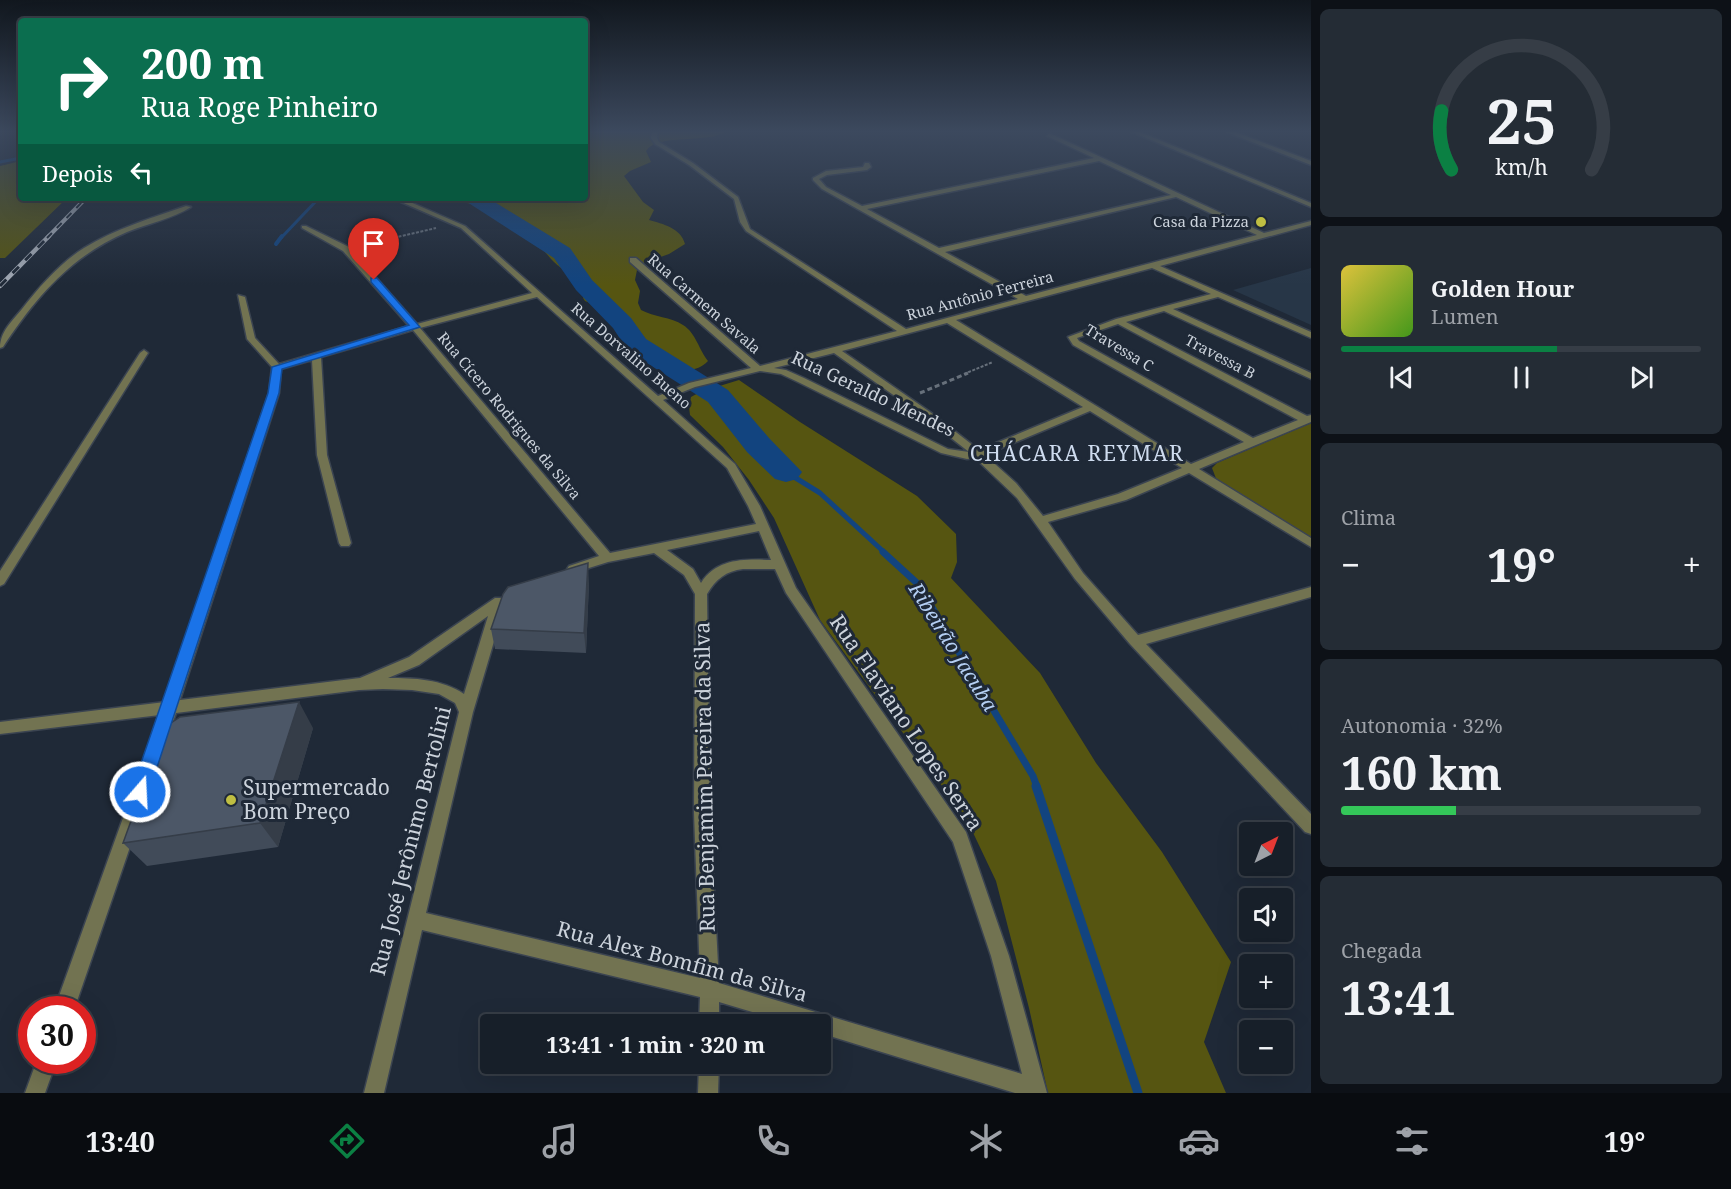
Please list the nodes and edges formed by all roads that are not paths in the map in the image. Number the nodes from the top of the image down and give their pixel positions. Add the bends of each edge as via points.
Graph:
1 (714, 183) edge
2 (819, 183) edge
3 (983, 183) edge
4 (1152, 183) edge
5 (1258, 183) edge
6 (1178, 195) junction
7 (403, 201) edge
8 (1311, 205) edge
9 (188, 207) dead end
10 (861, 208) junction
11 (1311, 223) edge
12 (304, 227) dead end
13 (1262, 235) junction
14 (938, 250) junction
15 (633, 260) dead end
16 (1155, 266) junction
17 (538, 294) junction
18 (1219, 294) junction
19 (241, 297) dead end
20 (1025, 299) junction
21 (1164, 308) junction
22 (949, 320) junction
23 (1119, 321) junction
24 (415, 327) junction
25 (905, 332) junction
26 (1311, 335) edge
27 (0, 345) edge
28 (835, 350) junction
29 (144, 353) dead end
30 (316, 355) junction
31 (277, 367) junction
32 (757, 368) junction
33 (1311, 376) edge
34 (658, 399) junction
35 (1090, 408) junction
36 (1309, 419) edge
37 (1252, 442) junction
38 (978, 454) junction
39 (1190, 470) junction
40 (1039, 521) junction
41 (763, 525) junction
42 (345, 543) dead end
43 (1311, 543) edge
44 (656, 548) junction
45 (608, 558) junction
46 (778, 566) junction
47 (564, 572) edge
48 (0, 581) edge
49 (790, 590) joint
50 (1311, 592) edge
51 (701, 594) junction
52 (1136, 641) junction
53 (359, 684) junction
54 (171, 705) junction
55 (466, 712) junction
56 (0, 728) edge
57 (1311, 826) edge
58 (416, 920) junction
59 (710, 990) junction
60 (69, 996) edge
61 (709, 1014) edge
62 (41, 1074) edge
63 (708, 1074) edge
64 (1036, 1091) edge
65 (35, 1093) edge
66 (374, 1093) edge
67 (708, 1093) edge

1 - 25 street via 741,205 743,224 748,230
2 - 10 street
3 - 10 street
4 - 6 street
5 - 8 street
6 - 13 street
6 - 14 street
7 - 17 street, Rua Dorvalino Bueno via 458,223
9 - 27 street via 85,251 15,321
10 - 14 street
11 - 13 street, Rua Antônio Ferreira
12 - 24 street, Rua Cícero Rodrigues da Silva via 346,249
13 - 16 street, Rua Antônio Ferreira
14 - 20 street
15 - 32 street, Rua Carmem Savala
16 - 18 street
16 - 20 street, Rua Antônio Ferreira
17 - 24 street
17 - 34 street, Rua Dorvalino Bueno
18 - 21 street, Travessa C
18 - 26 street
19 - 31 street via 251,339
20 - 22 street, Rua Antônio Ferreira
21 - 23 street, Travessa C
21 - 33 street
22 - 25 street, Rua Antônio Ferreira
22 - 35 street
23 - 36 street, Travessa B
23 - 37 street, Travessa C via 1078,333 1072,339
24 - 30 street
24 - 45 street, Rua Cícero Rodrigues da Silva
25 - 28 street, Rua Antônio Ferreira
28 - 32 street, Rua Antônio Ferreira
28 - 38 street
29 - 48 street
30 - 31 street
30 - 42 street via 322,455
31 - 54 street via 274,393
32 - 34 street, Rua Antônio Ferreira via 692,385
32 - 38 street, Rua Geraldo Mendes via 783,372 945,451
34 - 41 street, Rua Dorvalino Bueno via 731,466
35 - 38 street
35 - 39 street
36 - 37 street
37 - 39 street
38 - 40 street via 1014,487
39 - 40 street via 1122,497
39 - 43 street
40 - 52 street via 1079,576
41 - 44 street
41 - 46 street, Rua Dorvalino Bueno
44 - 45 street
44 - 51 street via 689,572
45 - 47 street
46 - 49 street, Rua Dorvalino Bueno
46 - 51 street via 729,566 708,579
49 - 64 street, Rua Flaviano Lopes Serra via 960,838 1000,956
50 - 52 street
51 - 59 street, Rua Benjamim Pereira da Silva via 702,813
52 - 57 street
53 - 54 street
53 - 55 street via 418,685 445,690 460,699
53 - 55 street, Rua José Jerônimo Bertolini via 414,661 504,599
54 - 56 street
54 - 60 street
55 - 58 street, Rua José Jerônimo Bertolini
58 - 59 street, Rua Alex Bomfim da Silva
58 - 66 street, Rua José Jerônimo Bertolini
59 - 61 street, Rua Benjamim Pereira da Silva
59 - 64 street, Rua Alex Bomfim da Silva
62 - 65 street
63 - 67 street

